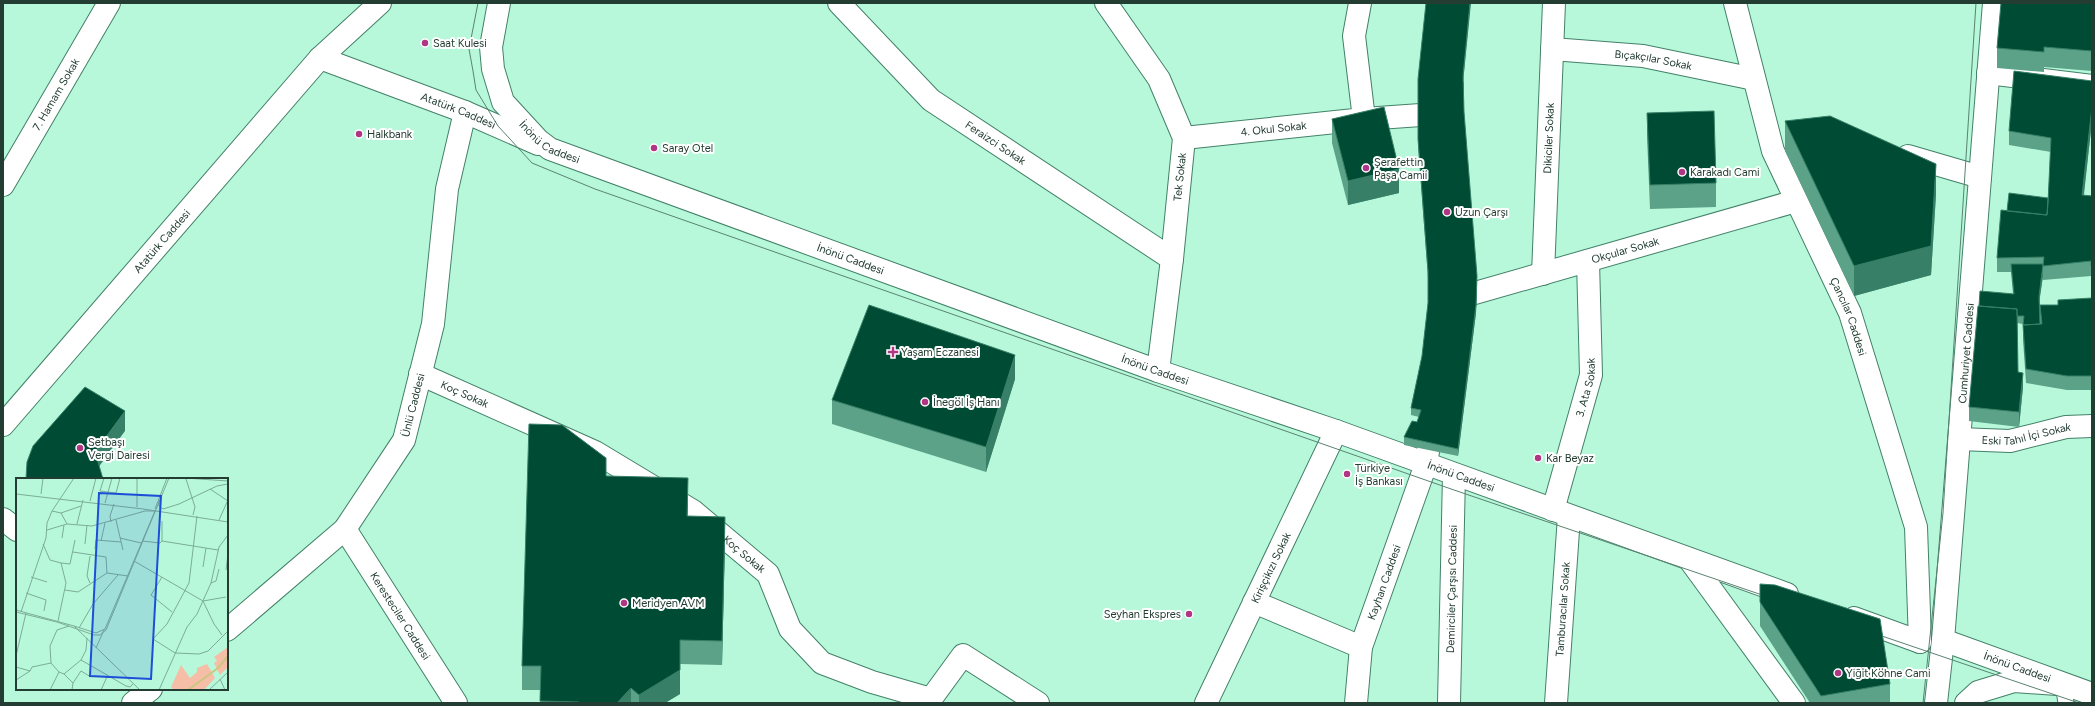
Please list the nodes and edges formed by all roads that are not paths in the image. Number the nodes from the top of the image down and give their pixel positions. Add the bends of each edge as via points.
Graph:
1 (109, 3) edge
2 (380, 3) edge
3 (499, 3) edge
4 (839, 3) edge
5 (1106, 3) edge
6 (1360, 3) edge
7 (1554, 3) edge
8 (1735, 3) edge
9 (1994, 3) edge
10 (1552, 49) junction
11 (320, 58) junction
12 (1988, 73) junction
13 (1754, 79) junction
14 (2092, 86) edge
15 (1450, 90) edge
16 (465, 112) junction
17 (1450, 113) junction
18 (1364, 119) junction
19 (1451, 136) edge
20 (1184, 138) junction
21 (1795, 146) edge
22 (550, 149) junction
23 (1773, 151) junction
24 (1891, 151) edge
25 (1980, 177) junction
26 (3, 185) edge
27 (1796, 200) junction
28 (1172, 259) junction
29 (1588, 261) junction
30 (1543, 274) junction
31 (1454, 276) edge
32 (1158, 371) junction
33 (420, 374) junction
34 (1437, 402) edge
35 (3, 425) edge
36 (2092, 426) edge
37 (1336, 431) junction
38 (1959, 439) junction
39 (1426, 464) junction
40 (1454, 475) junction
41 (1561, 513) junction
42 (3, 519) edge
43 (16, 529) edge
44 (345, 529) junction
45 (1689, 559) junction
46 (1254, 602) junction
47 (1808, 602) edge
48 (1838, 612) edge
49 (228, 629) edge
50 (1943, 640) junction
51 (1361, 647) junction
52 (150, 690) edge
53 (2064, 693) edge
54 (2092, 694) edge
55 (930, 701) edge
56 (133, 703) edge
57 (456, 703) edge
58 (1038, 703) edge
59 (1206, 703) edge
60 (1356, 703) edge
61 (1449, 703) edge
62 (1556, 703) edge
63 (1794, 703) edge
64 (1936, 703) edge
65 (1966, 703) edge

1 - 26 street, 7. Hamam Sokak
2 - 11 street, Atatürk Caddesi
3 - 22 street, İnönü Caddesi via 491,47 493,69 504,102 538,140
4 - 28 street, Feraizci Sokak via 931,100
5 - 20 street, Tek Sokak via 1159,79
6 - 18 street via 1354,36
7 - 10 street, Dikiciler Sokak
8 - 13 street, Çancılar Caddesi
9 - 12 street, Cumhuriyet Caddesi
10 - 13 street, Bıçakçılar Sokak via 1643,56
10 - 30 street, Dikiciler Sokak
11 - 16 street, Atatürk Caddesi
11 - 35 street, Atatürk Caddesi
12 - 14 street
12 - 25 street, Cumhuriyet Caddesi
13 - 23 street, Çancılar Caddesi
15 - 17 street
16 - 22 street, Atatürk Caddesi
16 - 33 street, Ünlü Caddesi via 447,189 433,324
17 - 18 street, 4. Okul Sokak
17 - 19 street
18 - 20 street, 4. Okul Sokak
20 - 28 street, Tek Sokak
21 - 23 street
22 - 32 street, İnönü Caddesi
23 - 27 street, Çancılar Caddesi
24 - 25 street
25 - 38 street, Cumhuriyet Caddesi
27 - 29 street, Okçular Sokak
27 - 48 street, Çancılar Caddesi via 1850,313 1916,527 1920,642
28 - 32 street, Tek Sokak
29 - 30 street, Okçular Sokak
29 - 41 street, 3. Ata Sokak via 1591,375
30 - 31 street, Okçular Sokak via 1453,307
32 - 37 street, İnönü Caddesi
33 - 44 street, Ünlü Caddesi via 404,440
33 - 55 street, Koç Sokak via 595,452 693,510 768,574 790,629 822,663
34 - 39 street, Kayhan Caddesi
36 - 38 street, Eski Tahıl İçi Sokak via 2066,427 2010,441
37 - 39 street, İnönü Caddesi
37 - 46 street, Kirişçikızı Sokak
38 - 50 street, Cumhuriyet Caddesi
39 - 40 street, İnönü Caddesi
39 - 51 street, Kayhan Caddesi
40 - 41 street, İnönü Caddesi
40 - 61 street, Demirciler Çarşısı Caddesi
41 - 45 street, İnönü Caddesi
41 - 62 street, Tamburacılar Sokak
42 - 43 street
44 - 49 street, Ünlü Caddesi
44 - 57 street, Keresteciler Caddesi
45 - 47 street, İnönü Caddesi
45 - 63 street
46 - 51 street
46 - 59 street, Kirişçikızı Sokak
50 - 53 street, İnönü Caddesi
50 - 64 street, Cumhuriyet Caddesi
51 - 60 street, Kayhan Caddesi
52 - 56 street
53 - 54 street, İnönü Caddesi
53 - 65 street via 2014,682 1978,692
55 - 58 street via 963,655

